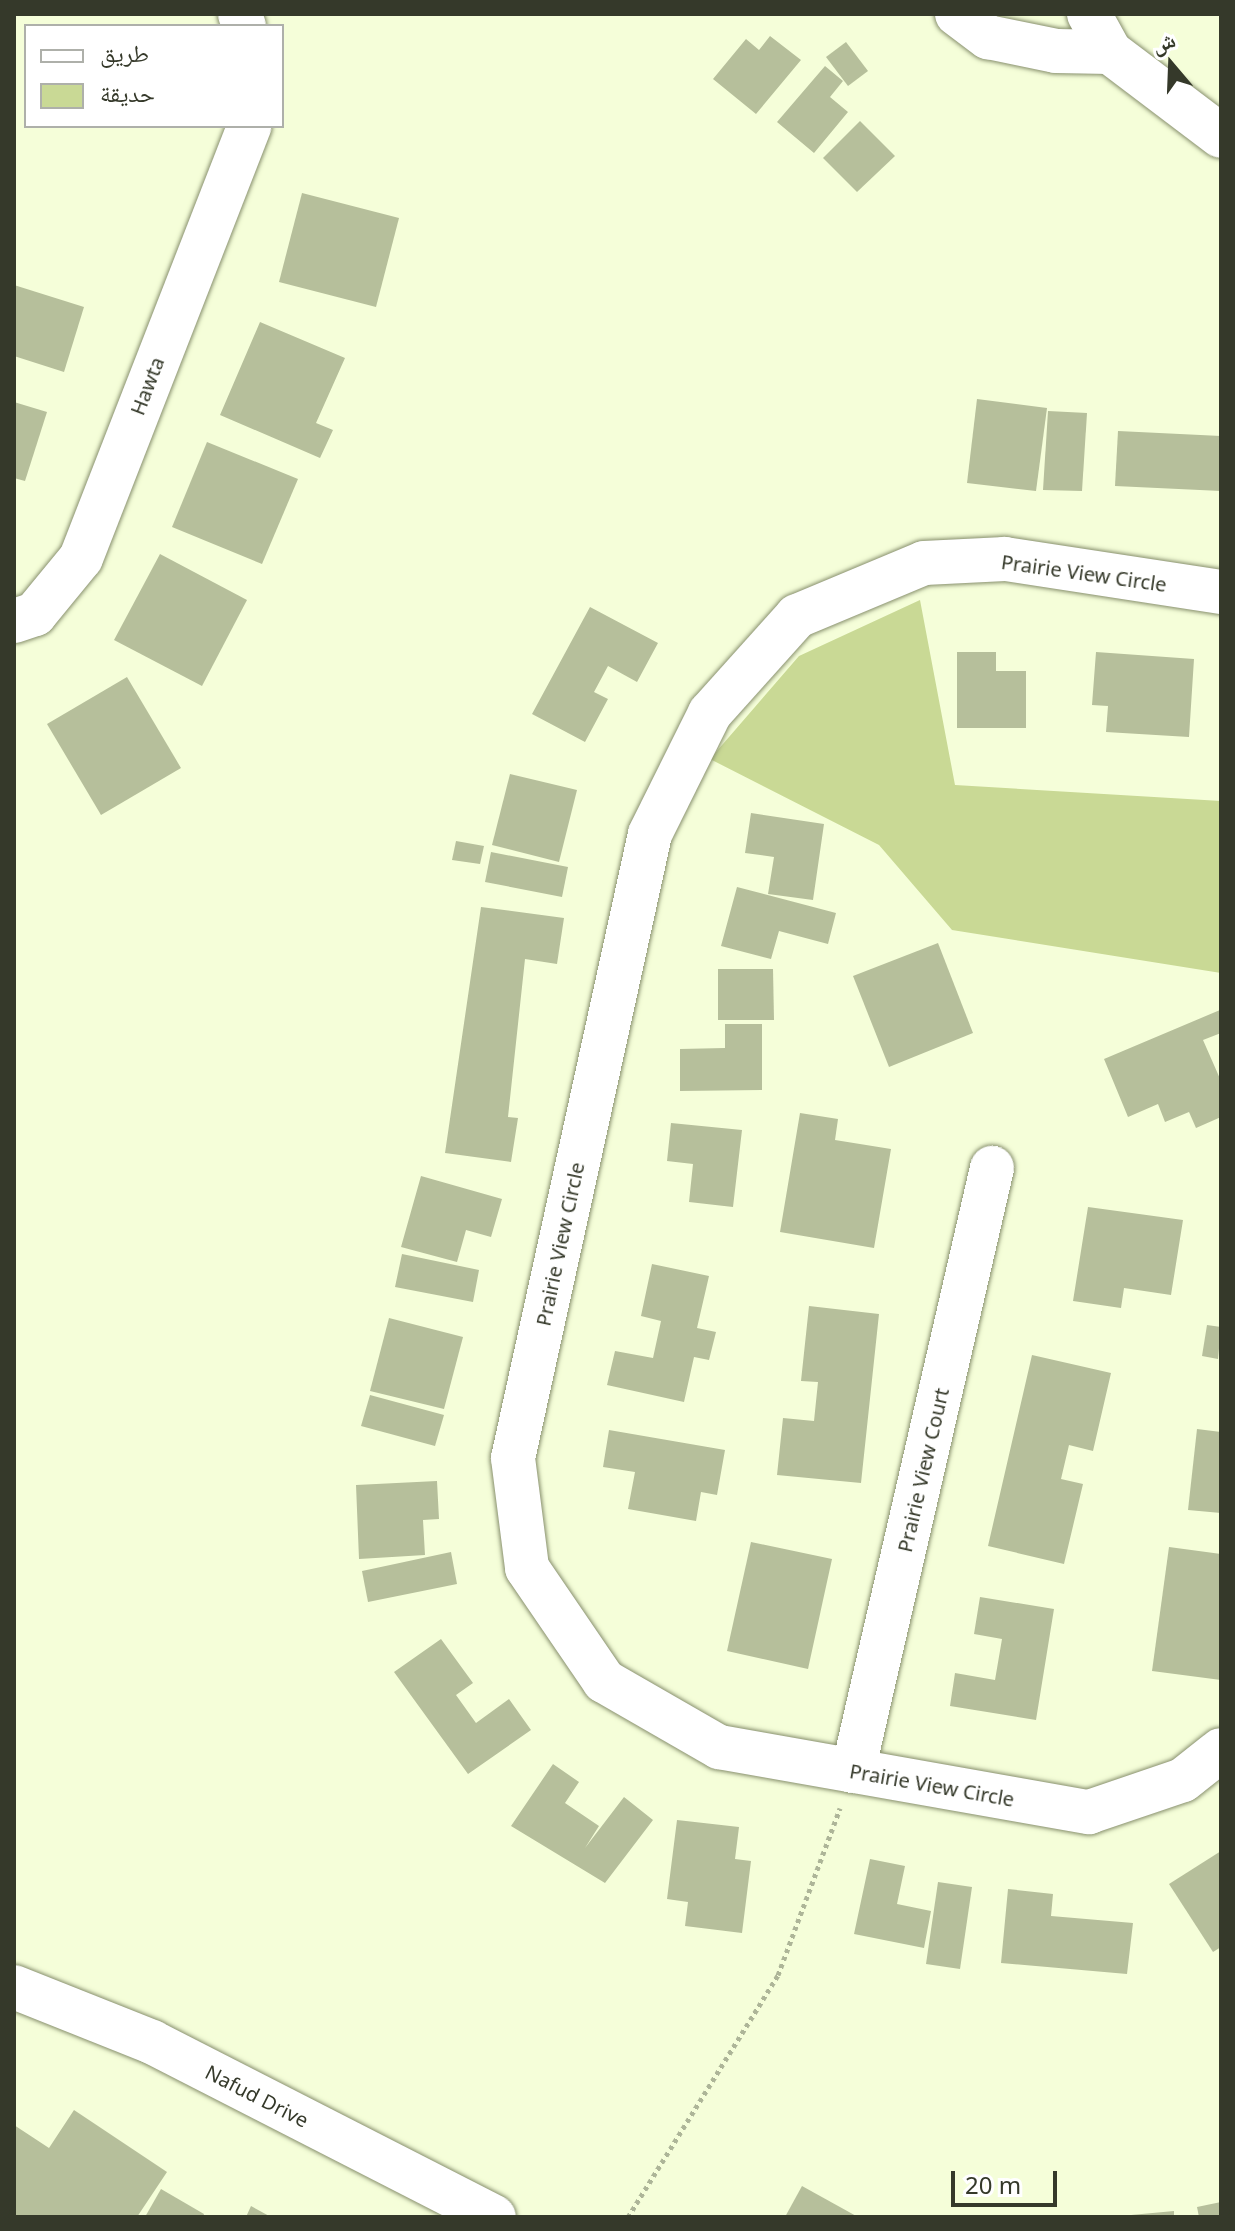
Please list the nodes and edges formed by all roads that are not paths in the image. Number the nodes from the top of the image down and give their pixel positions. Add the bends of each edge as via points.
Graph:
1 (957, 14) edge
2 (1089, 14) edge
3 (1110, 52) junction
4 (248, 128) edge
5 (1221, 136) edge
6 (1221, 592) edge
7 (14, 621) edge
8 (992, 1168) dead end
9 (1221, 1750) edge
10 (853, 1771) junction
11 (14, 1987) edge
12 (494, 2217) edge

1 - 3 street via 988,37 1056,51
2 - 3 street
3 - 5 street
4 - 7 street, Hawta via 81,558 35,614
6 - 10 street, Prairie View Circle via 1005,559 924,563 797,616 710,713 650,834 513,1458 527,1568 604,1681 719,1747
8 - 10 street, Prairie View Court
9 - 10 street, Prairie View Circle via 1183,1780 1089,1812
11 - 12 street, Nafud Drive via 152,2042

